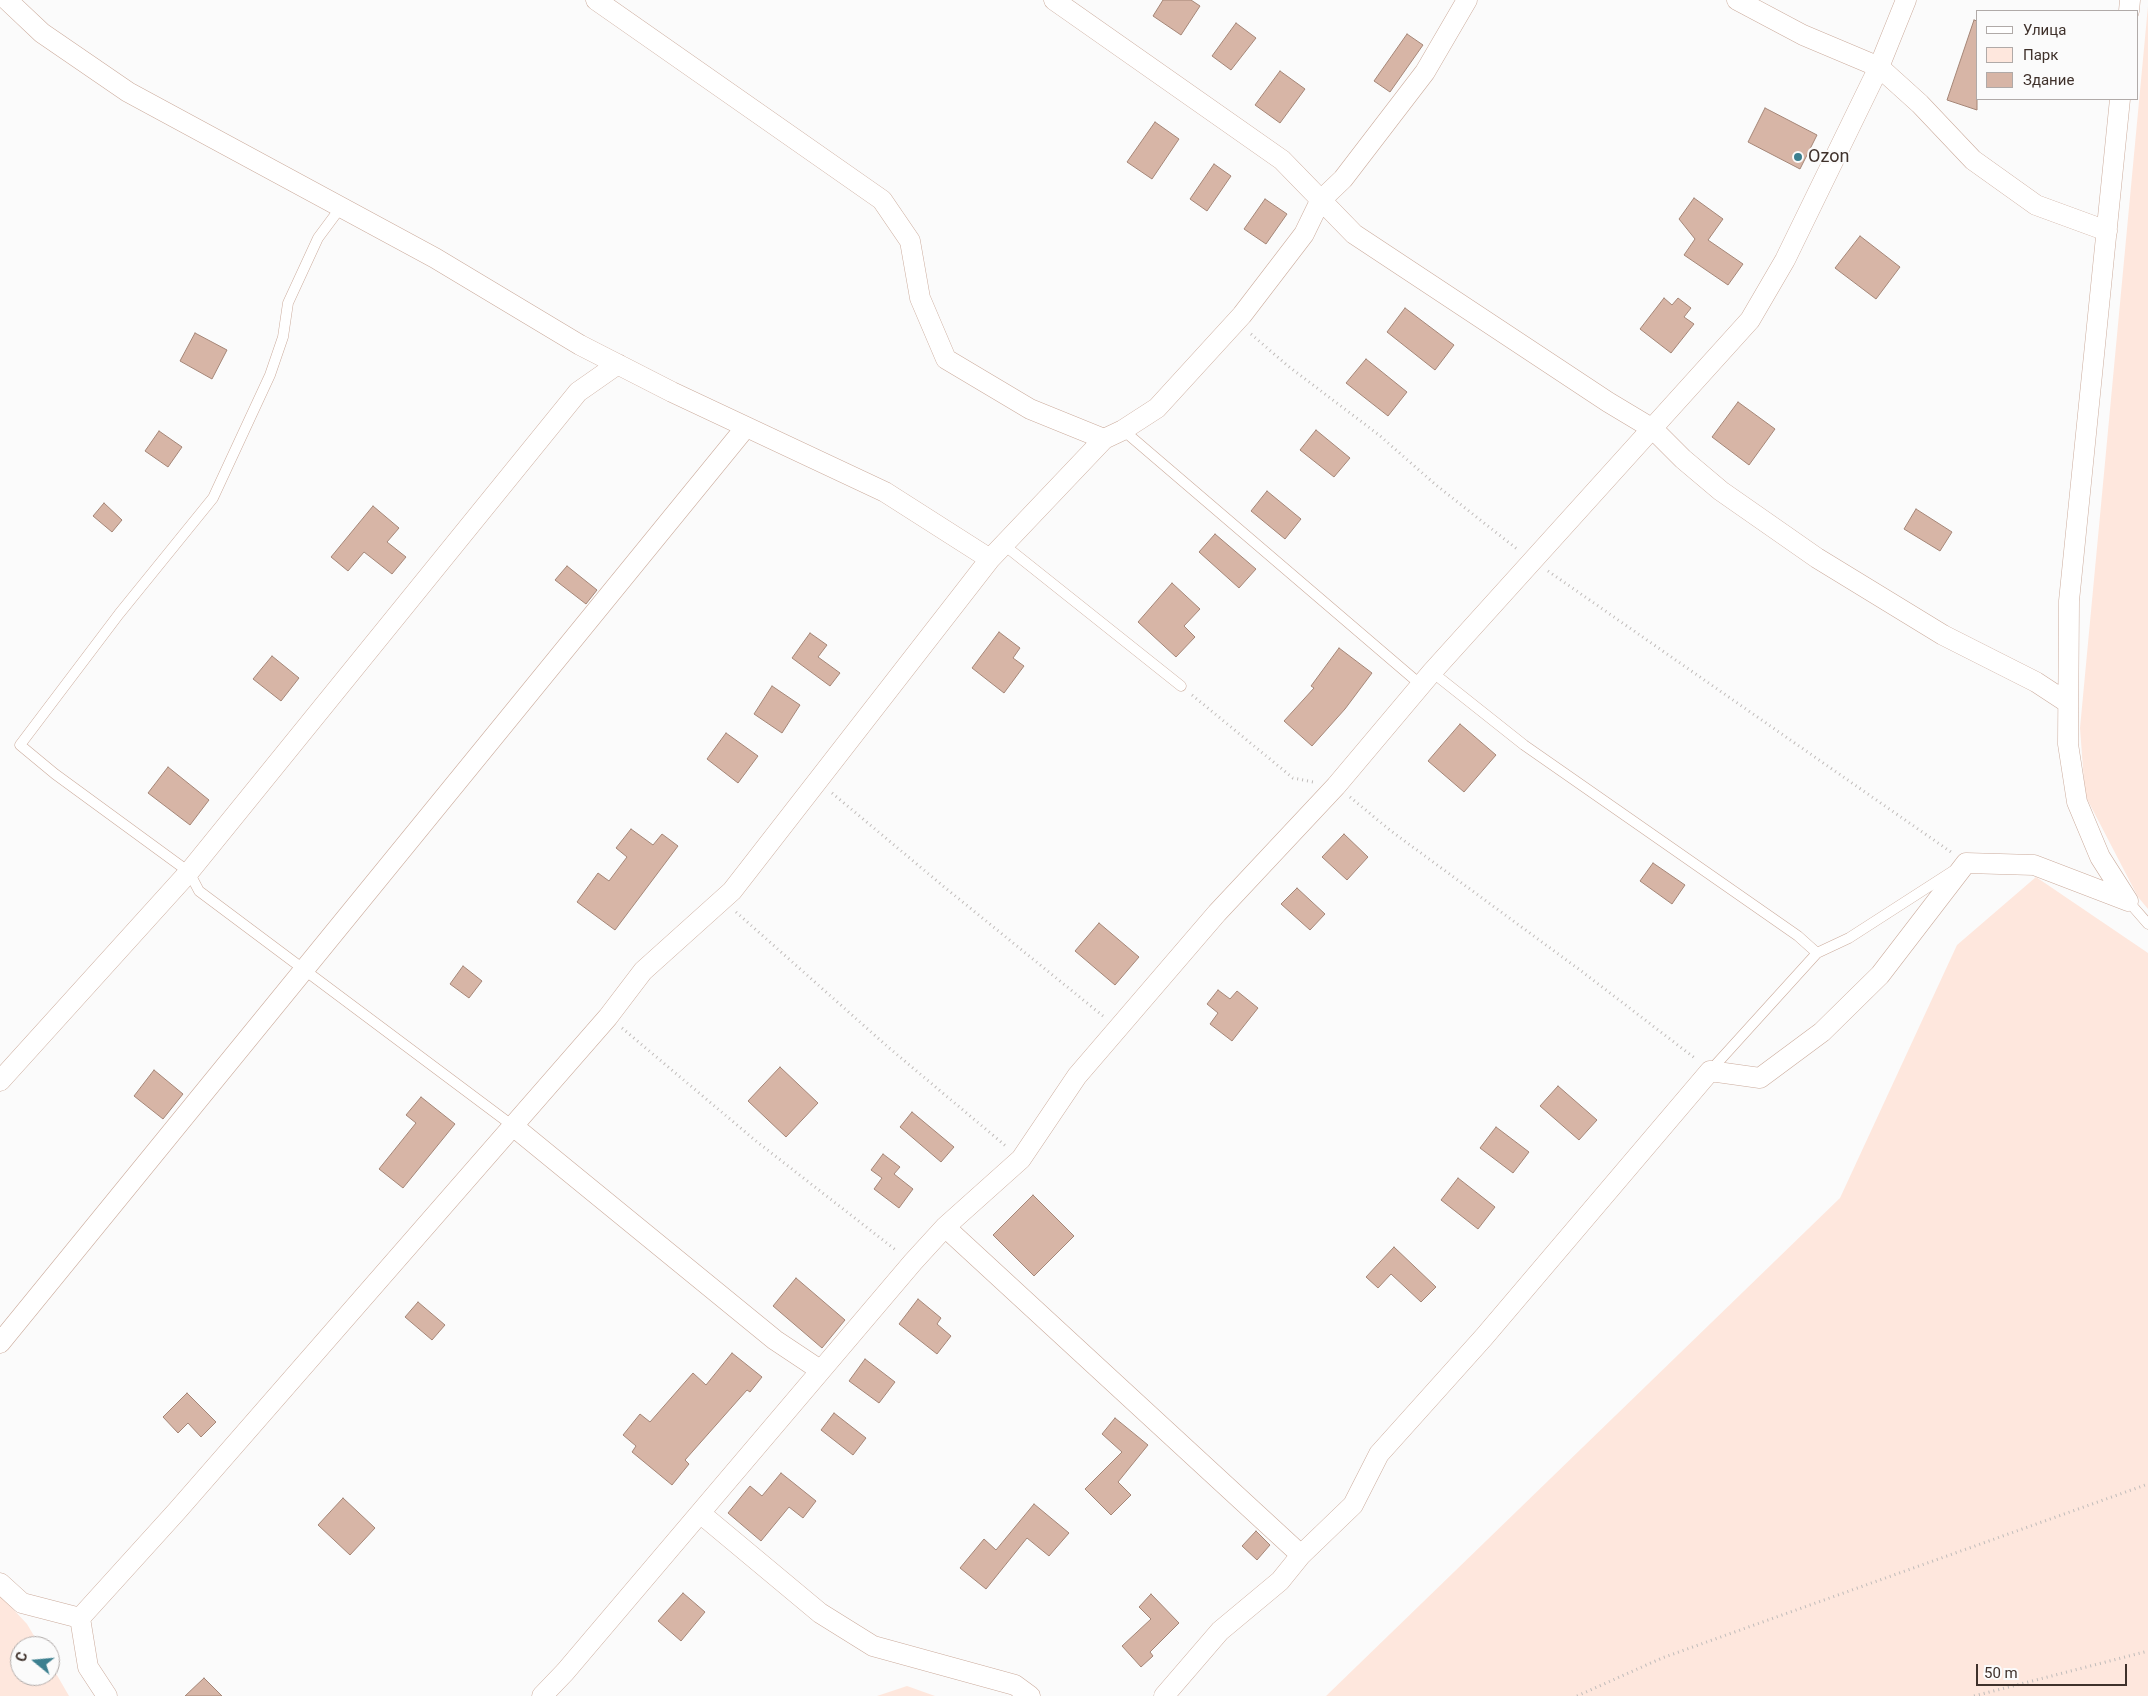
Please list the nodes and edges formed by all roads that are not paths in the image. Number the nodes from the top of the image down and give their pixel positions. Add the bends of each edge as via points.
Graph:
1 (7, 0) edge
2 (596, 0) edge
3 (1054, 0) edge
4 (1467, 0) edge
5 (1736, 0) edge
6 (1906, 0) edge
7 (1880, 67) junction
8 (2120, 100) edge
9 (1320, 201) junction
10 (341, 207) junction
11 (2107, 231) junction
12 (618, 364) junction
13 (746, 427) junction
14 (1653, 429) junction
15 (1123, 430) junction
16 (1104, 439) junction
17 (1004, 545) junction
18 (990, 559) junction
19 (1426, 679) junction
20 (1181, 686) road end
21 (2068, 703) junction
22 (1966, 863) junction
23 (189, 872) junction
24 (2128, 901) junction
25 (2148, 924) edge
26 (1817, 953) junction
27 (304, 970) junction
28 (1710, 1070) junction
29 (0, 1081) edge
30 (513, 1126) junction
31 (945, 1227) junction
32 (0, 1343) edge
33 (820, 1370) junction
34 (700, 1512) junction
35 (1301, 1555) junction
36 (0, 1583) edge
37 (80, 1618) junction
38 (107, 1696) edge
39 (542, 1696) edge
40 (1030, 1696) edge
41 (1164, 1696) edge

1 - 10 street via 42,33 128,92
2 - 16 street via 882,200 910,241 920,298 946,359 1030,410
3 - 9 street via 1282,160
4 - 9 street via 1425,72 1343,179
5 - 7 street via 1803,34
6 - 7 street
7 - 11 street via 1980,166 2036,206
7 - 14 street via 1785,260 1750,320
8 - 11 street
9 - 14 street via 1354,234
9 - 15 street via 1304,234 1236,321 1157,408
10 - 12 street
10 - 23 lane via 318,238 291,296 283,337 270,375 213,498 20,745
11 - 21 street via 2069,601
12 - 13 street
12 - 23 street via 578,392
13 - 18 street via 885,492
13 - 27 street
14 - 19 street
14 - 21 street via 1721,491 1817,558 1943,635 2036,682
15 - 16 street
15 - 19 lane
16 - 17 street
17 - 18 street
17 - 20 lane
18 - 30 street via 732,891 643,971 608,1017
19 - 26 lane via 1798,936
19 - 31 street via 1336,786 1217,912 1077,1076 1021,1159
21 - 24 street via 2068,744 2077,802 2100,857
22 - 24 street via 2034,865
22 - 26 lane via 1849,938
22 - 28 street via 1880,975 1822,1032 1760,1078
23 - 27 lane via 199,890
23 - 29 street
24 - 25 lane
26 - 28 lane
27 - 30 lane
27 - 32 street
28 - 35 street via 1484,1337 1379,1454 1353,1505
30 - 33 street via 775,1340
30 - 37 street
31 - 33 street
31 - 35 street
33 - 34 street
34 - 39 street
34 - 40 street via 820,1614 873,1646 1015,1685
35 - 41 street via 1280,1581 1220,1631
36 - 37 street via 22,1603
37 - 38 street via 88,1667

